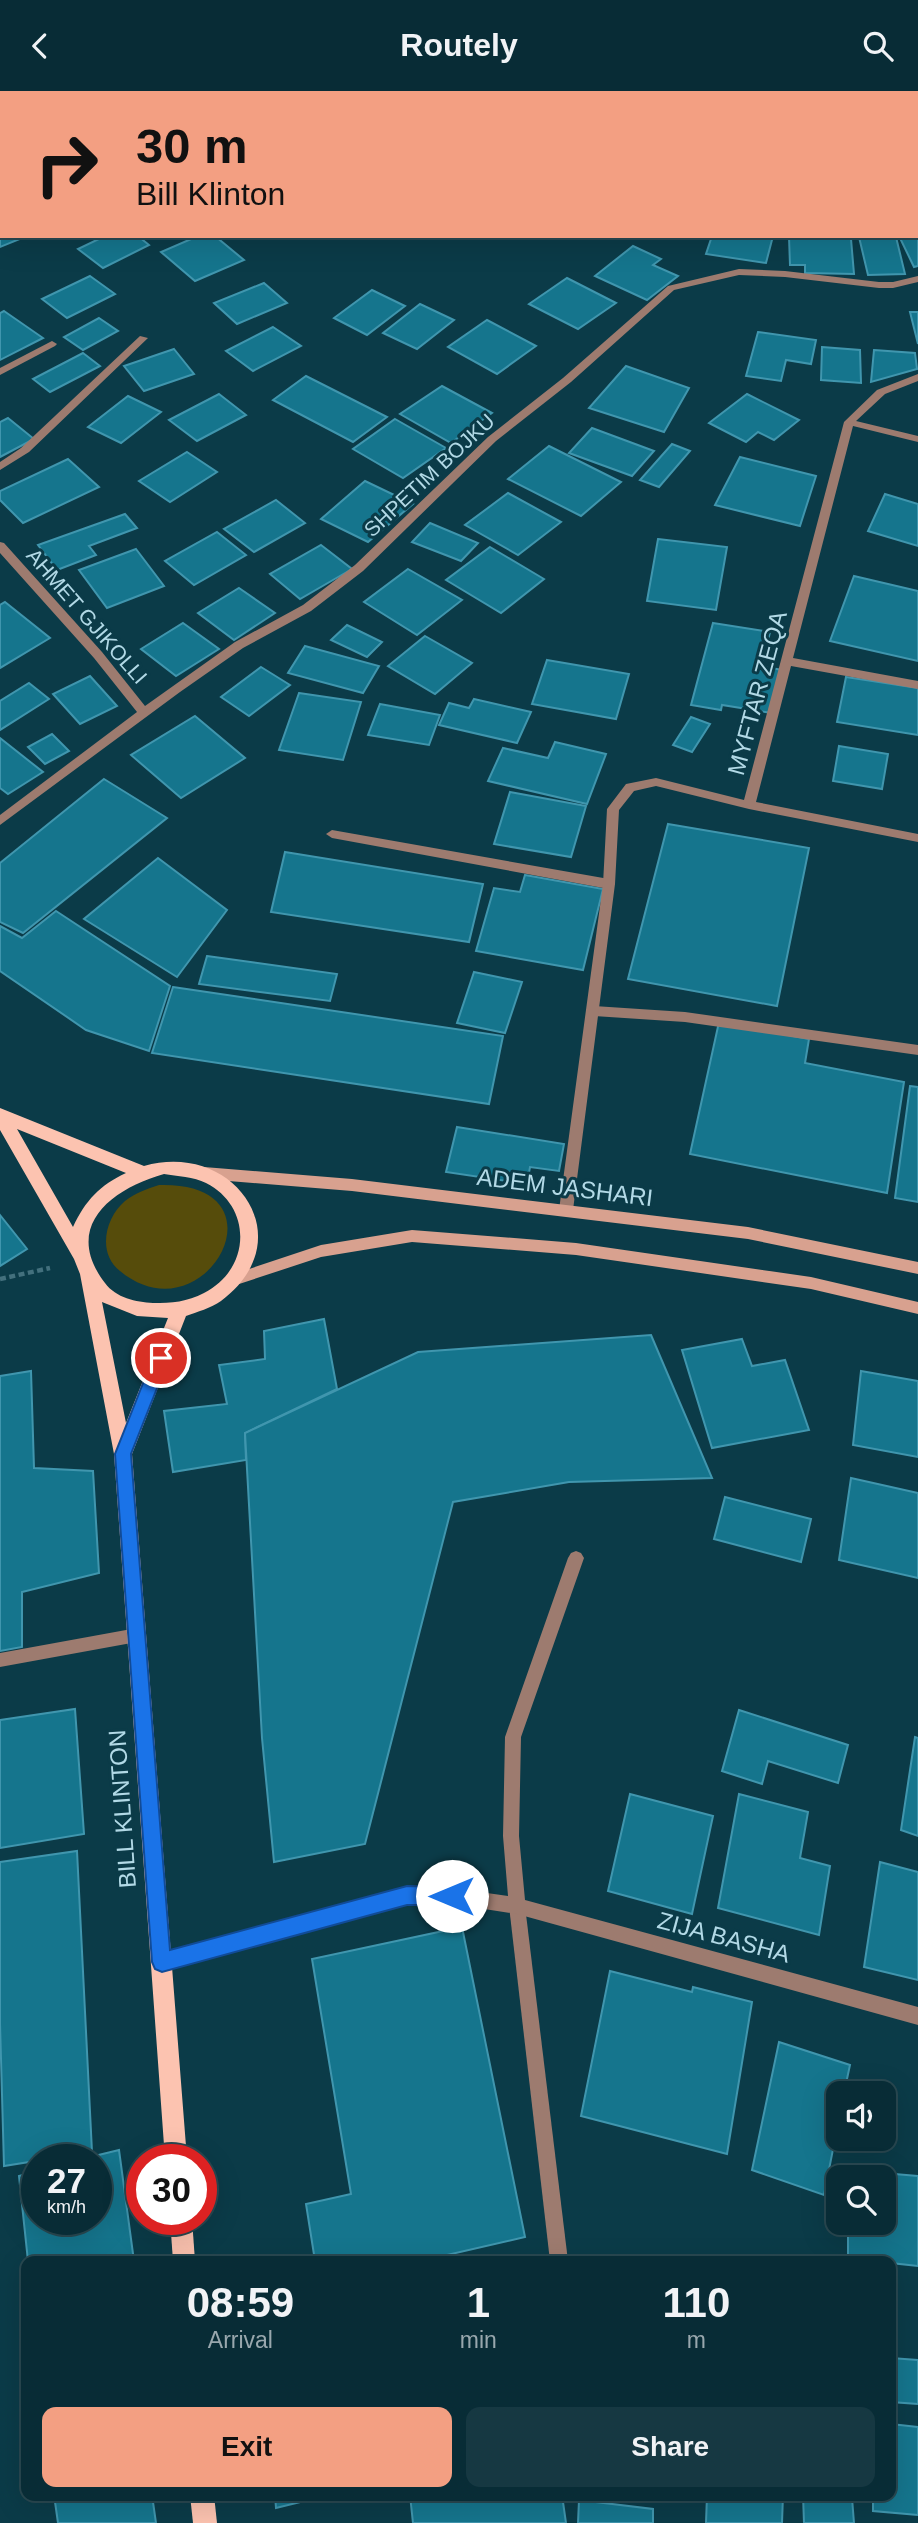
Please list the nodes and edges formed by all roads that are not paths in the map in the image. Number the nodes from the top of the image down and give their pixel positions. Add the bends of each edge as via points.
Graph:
1 (918, 279) edge
2 (143, 338) dead end
3 (52, 344) dead end
4 (0, 372) edge
5 (918, 377) edge
6 (849, 422) junction
7 (918, 439) edge
8 (0, 467) edge
9 (0, 546) edge
10 (787, 661) junction
11 (918, 685) edge
12 (144, 713) junction
13 (749, 805) junction
14 (0, 821) edge
15 (332, 834) dead end
16 (918, 838) edge
17 (609, 884) junction
18 (594, 1011) junction
19 (918, 1050) edge
20 (1, 1116) edge
21 (142, 1172) junction
22 (204, 1173) junction
23 (566, 1210) junction
24 (83, 1263) junction
25 (918, 1268) edge
26 (233, 1280) junction
27 (918, 1308) edge
28 (180, 1310) junction
29 (123, 1454) junction
30 (576, 1558) dead end
31 (137, 1635) junction
32 (0, 1660) edge
33 (517, 1906) junction
34 (162, 1962) junction
35 (918, 2016) edge
36 (175, 2144) edge
37 (182, 2235) edge
38 (184, 2256) edge
39 (558, 2256) edge
40 (203, 2501) edge
41 (205, 2523) edge

1 - 12 street, SHPETIM BOJKU via 879,285 739,272 671,288 492,439 359,568 307,608 239,645
2 - 8 street via 25,450
3 - 4 street
5 - 6 street via 881,392
6 - 7 street
6 - 10 street, MYFTAR ZEQA
9 - 12 street, AHMET GJIKOLLI
10 - 11 street
10 - 13 street, MYFTAR ZEQA
12 - 14 street, SHPETIM BOJKU
13 - 16 street
13 - 17 street, MYFTAR ZEQA via 656,782 630,787 613,809
15 - 17 street
17 - 18 street, MYFTAR ZEQA
18 - 19 street via 685,1017
18 - 23 street, MYFTAR ZEQA
20 - 21 main road
20 - 24 main road
21 - 22 main road via 164,1167
21 - 24 main road via 120,1181 88,1212 81,1232
22 - 23 main road, ADEM JASHARI
22 - 26 main road via 225,1184 250,1218 252,1240
23 - 25 main road, ADEM JASHARI via 748,1233
24 - 28 main road via 104,1294 126,1306
24 - 29 main road, BILL KLINTON
26 - 27 main road via 321,1251 412,1236 576,1249 811,1283
26 - 28 main road via 209,1299
28 - 29 main road, BILL KLINTON
29 - 31 main road, BILL KLINTON
30 - 33 street via 513,1737 511,1836
31 - 32 street
31 - 34 main road, BILL KLINTON
33 - 34 street, ZIJA BASHA via 452,1896 407,1896
33 - 35 street, ZIJA BASHA
33 - 39 street
34 - 36 main road, BILL KLINTON
37 - 38 main road
40 - 41 main road

